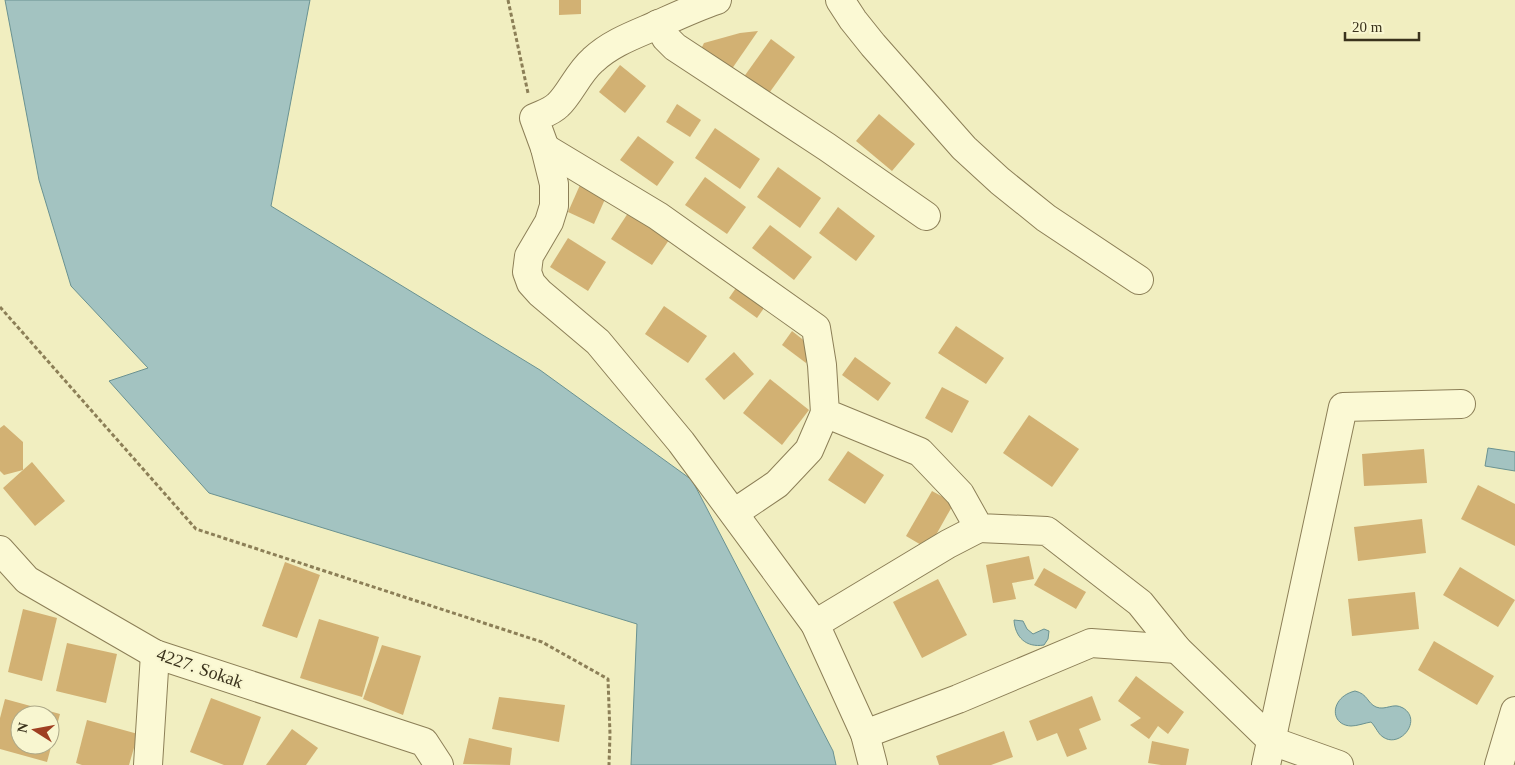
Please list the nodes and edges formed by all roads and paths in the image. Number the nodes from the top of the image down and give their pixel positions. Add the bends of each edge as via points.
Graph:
1 (508, 0) edge
2 (717, 0) edge
3 (840, 0) edge
4 (658, 24) junction
5 (534, 118) junction
6 (545, 148) junction
7 (926, 216) dead end
8 (1139, 280) dead end
9 (0, 306) edge
10 (1461, 404) dead end
11 (825, 413) junction
12 (734, 513) junction
13 (979, 528) junction
14 (0, 550) edge
15 (0, 577) edge
16 (27, 580) junction
17 (815, 624) junction
18 (1177, 649) junction
19 (155, 654) junction
20 (1515, 711) edge
21 (865, 734) junction
22 (1269, 753) edge
23 (148, 765) edge
24 (439, 765) edge
25 (609, 765) edge
26 (873, 765) edge
27 (1339, 765) edge
28 (1499, 765) edge

1 - 5 path
2 - 4 street
3 - 8 street via 853,20 964,148 1046,218
4 - 5 street via 610,47 580,74 559,105
4 - 7 street via 675,47
5 - 6 street
6 - 11 street via 658,216 816,328
6 - 12 street via 554,184 554,206 549,222 529,256 527,272 531,283 598,342 681,442
9 - 25 path via 196,530 542,642 608,679
10 - 22 street via 1343,406
11 - 12 street via 809,450 777,484
11 - 13 street via 920,452 960,494
12 - 17 street
13 - 17 street
13 - 18 street via 1047,530 1140,603
14 - 16 street, 4227. Sokak
15 - 16 street
16 - 19 street, 4227. Sokak
17 - 21 street
18 - 21 street via 1091,643
18 - 22 street
19 - 23 street
19 - 24 street, 4227. Sokak via 424,742
20 - 28 street
21 - 26 street
22 - 27 street

